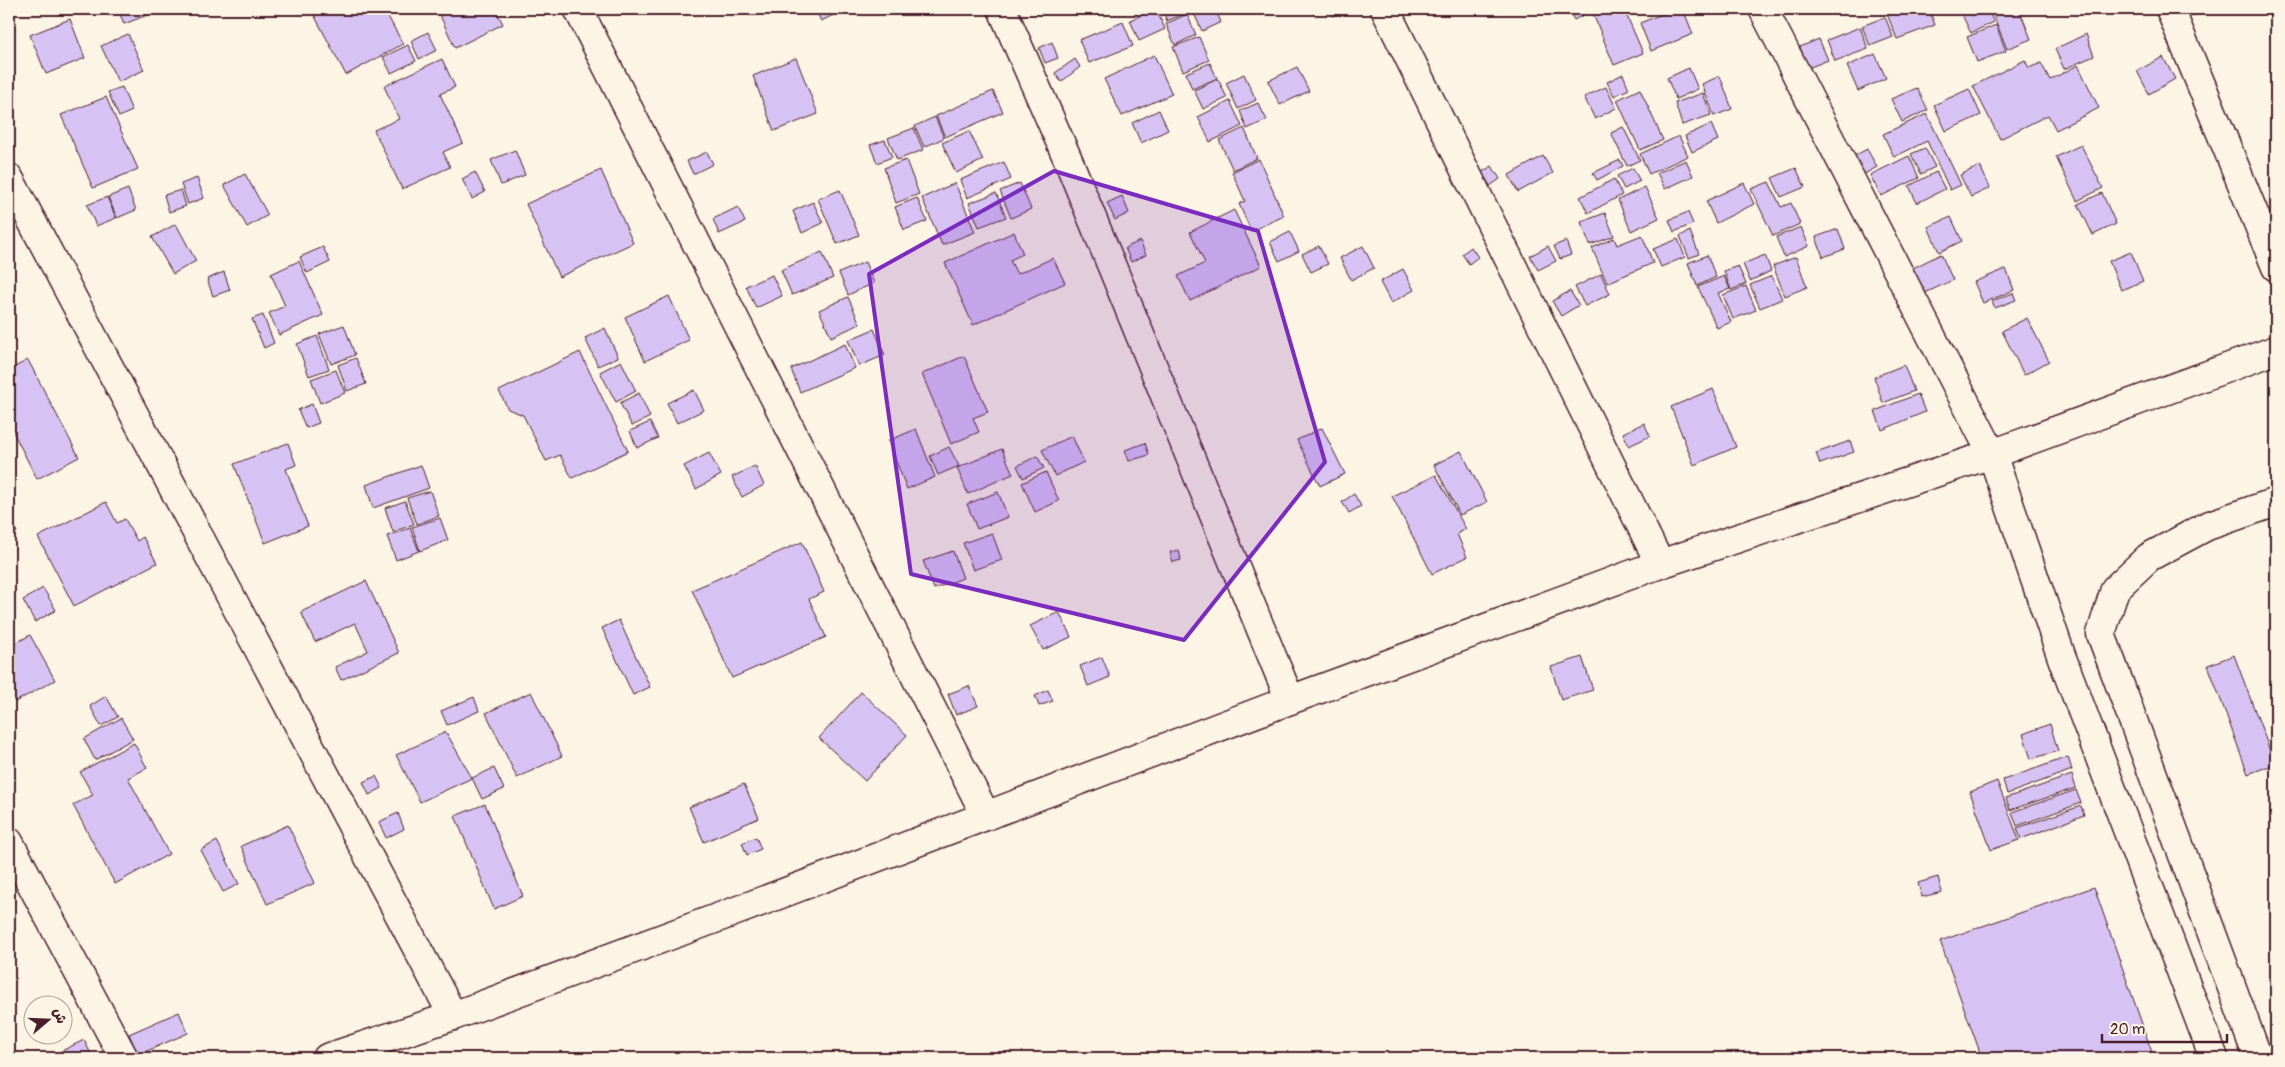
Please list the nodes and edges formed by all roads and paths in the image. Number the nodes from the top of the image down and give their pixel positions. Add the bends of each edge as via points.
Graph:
1 (578, 9) edge
2 (1002, 9) edge
3 (1385, 9) edge
4 (1763, 9) edge
5 (2170, 9) edge
6 (9, 178) edge
7 (2276, 267) edge
8 (2276, 350) edge
9 (1992, 454) junction
10 (2276, 502) edge
11 (1660, 564) junction
12 (1290, 700) junction
13 (986, 816) junction
14 (9, 842) edge
15 (454, 1016) junction
16 (124, 1058) edge
17 (327, 1058) edge
18 (2214, 1058) edge
19 (2258, 1058) edge

1 - 13 street
2 - 12 street via 1069,162
3 - 11 street
4 - 9 street
5 - 7 street
6 - 15 street
8 - 9 street
9 - 11 street
9 - 18 street via 2062,658
10 - 19 street via 2207,526 2149,557 2115,590 2102,634
11 - 12 street
12 - 13 street
13 - 15 street
14 - 16 street
15 - 17 street

